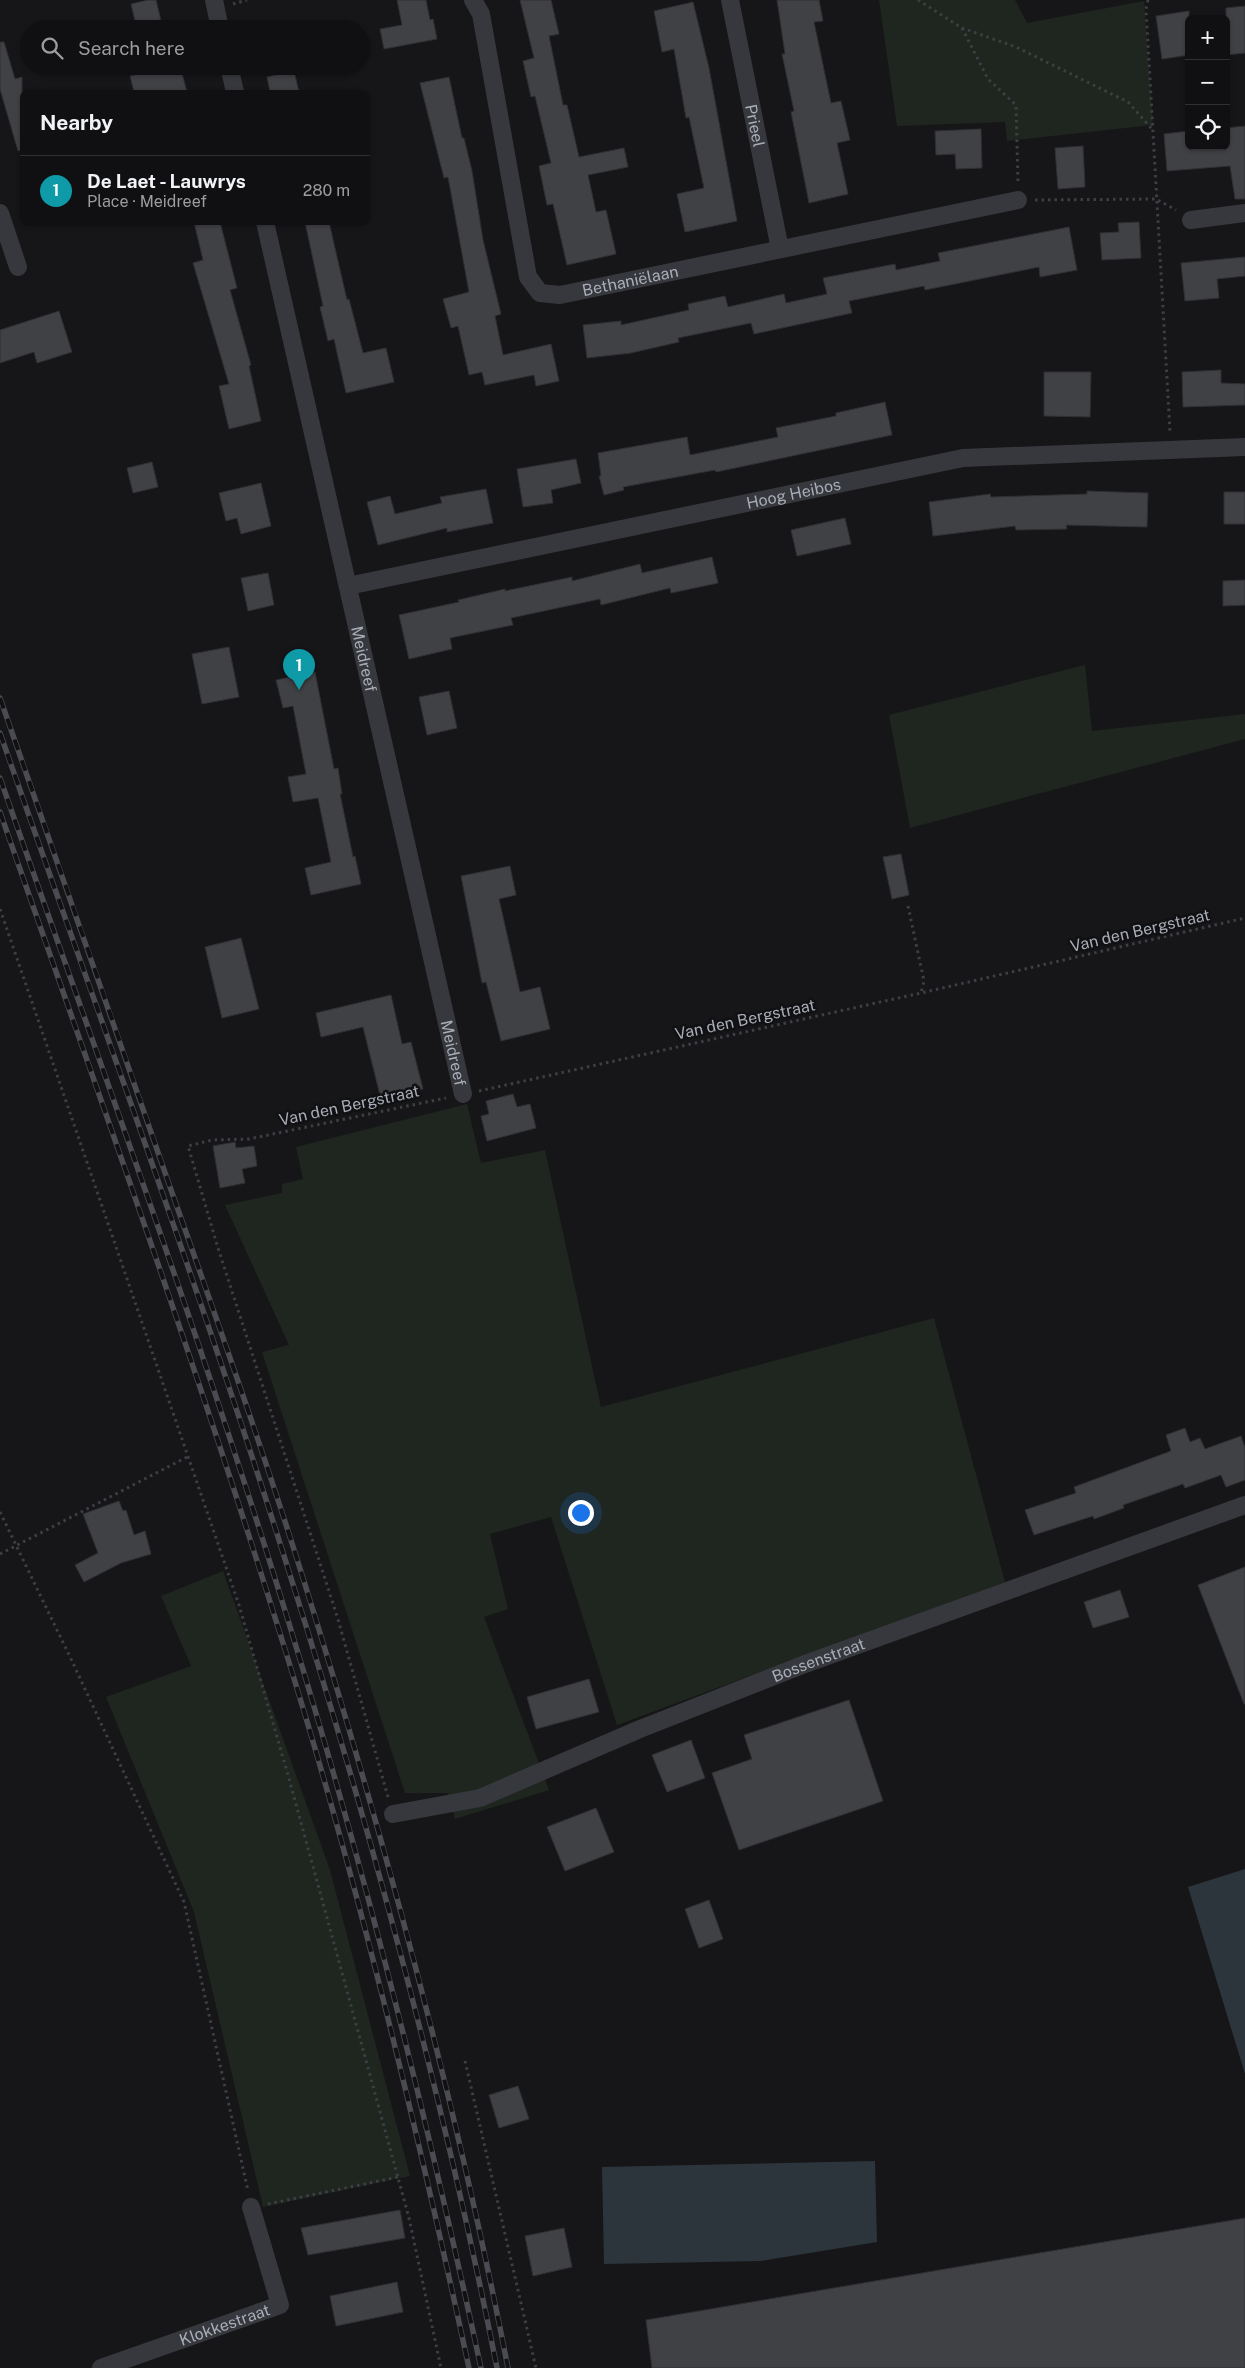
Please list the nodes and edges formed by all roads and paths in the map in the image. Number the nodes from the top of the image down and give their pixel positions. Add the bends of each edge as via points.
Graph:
1 (214, 0) edge
2 (473, 0) edge
3 (730, 0) edge
4 (918, 0) edge
5 (1148, 0) edge
6 (218, 20) edge
7 (962, 28) junction
8 (231, 75) edge
9 (235, 90) edge
10 (1153, 129) junction
11 (1156, 199) junction
12 (1018, 200) junction
13 (0, 213) edge
14 (1245, 213) edge
15 (1191, 220) joint
16 (266, 225) edge
17 (780, 249) junction
18 (18, 267) dead end
19 (1245, 447) edge
20 (1171, 450) junction
21 (348, 586) junction
22 (908, 906) dead end
23 (0, 909) edge
24 (1245, 918) edge
25 (921, 993) junction
26 (463, 1094) junction
27 (189, 1456) junction
28 (1245, 1505) edge
29 (0, 1512) edge
30 (16, 1544) junction
31 (0, 1554) edge
32 (392, 1814) joint
33 (465, 2060) dead end
34 (398, 2177) junction
35 (251, 2207) junction
36 (101, 2368) edge
37 (441, 2368) edge
38 (536, 2368) edge

1 - 6 street
2 - 17 street, Bethaniëlaan via 481,14 528,277 540,293 560,295
3 - 17 street, Prieel
4 - 7 path
5 - 10 path
7 - 10 path via 1016,47 1128,102
7 - 12 path via 988,79 1016,104
8 - 9 street
10 - 11 path
11 - 12 path
11 - 15 path
11 - 20 path
12 - 17 street, Bethaniëlaan
13 - 18 street
14 - 15 street
16 - 21 street, Meidreef
19 - 20 street, Hoog Heibos
20 - 21 street, Hoog Heibos via 963,458
21 - 26 street, Meidreef
22 - 25 path via 924,981
23 - 27 path
24 - 25 path, Van den Bergstraat
25 - 26 path, Van den Bergstraat
26 - 32 path, Van den Bergstraat via 249,1140 212,1140 188,1146 337,1616
27 - 30 path
27 - 34 path via 242,1614
28 - 32 street, Bossenstraat via 805,1664 640,1729 480,1798
29 - 30 path
30 - 31 path
30 - 35 path via 184,1902
33 - 38 path
34 - 35 path
34 - 37 path
35 - 36 street, Klokkestraat via 280,2305

